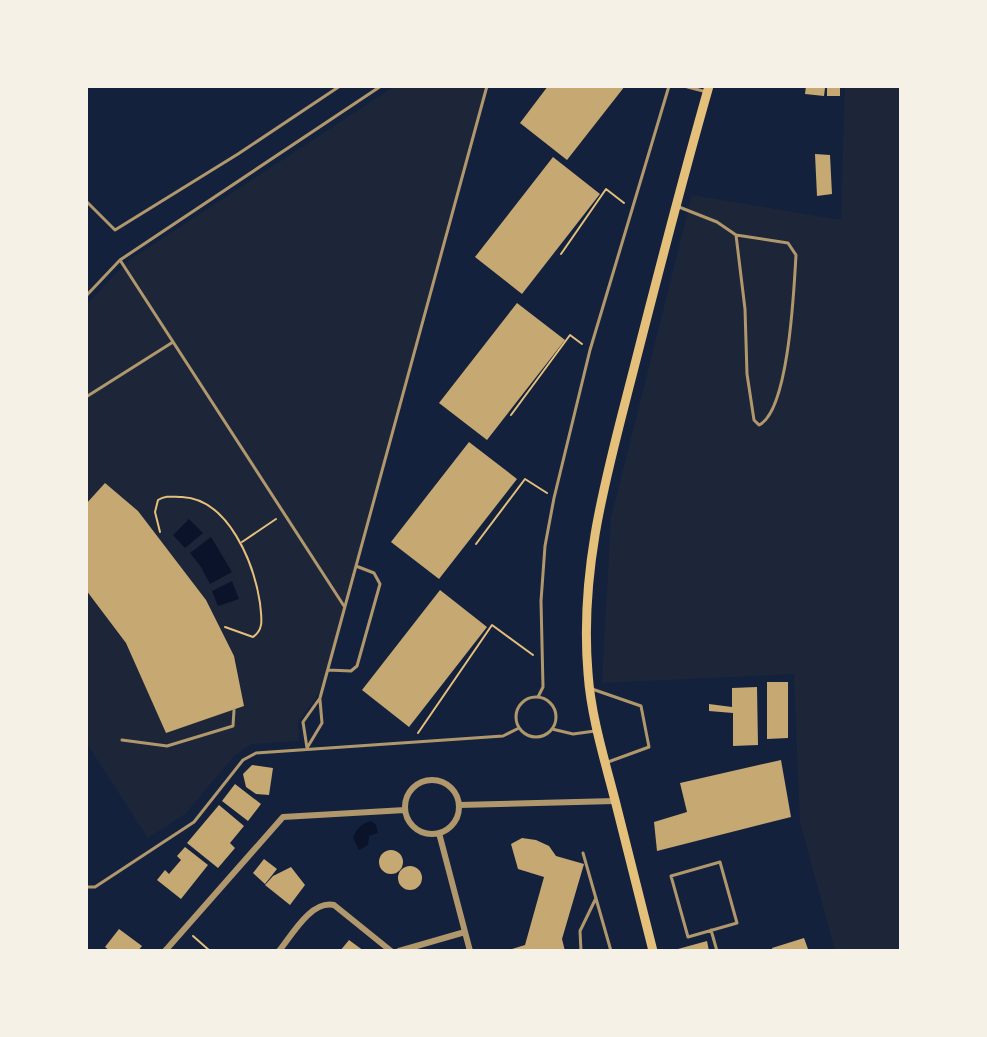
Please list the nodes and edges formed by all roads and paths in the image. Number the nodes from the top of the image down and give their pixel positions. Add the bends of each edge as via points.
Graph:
1 (340, 86) edge
2 (381, 86) edge
3 (487, 86) edge
4 (669, 86) edge
5 (684, 86) edge
6 (709, 89) edge
7 (86, 201) edge
8 (676, 205) junction
9 (631, 209) junction
10 (736, 235) junction
11 (561, 254) dead end
12 (120, 260) junction
13 (86, 296) edge
14 (173, 342) junction
15 (590, 350) junction
16 (86, 397) edge
17 (511, 415) dead end
18 (554, 498) junction
19 (284, 514) junction
20 (160, 532) dead end
21 (241, 543) junction
22 (476, 544) dead end
23 (356, 566) junction
24 (345, 607) junction
25 (225, 627) dead end
26 (544, 663) junction
27 (328, 670) junction
28 (590, 688) junction
29 (538, 697) junction
30 (320, 698) junction
31 (234, 710) dead end
32 (519, 728) junction
33 (552, 729) junction
34 (597, 731) junction
35 (122, 740) dead end
36 (413, 741) junction
37 (307, 748) junction
38 (605, 763) junction
39 (615, 801) junction
40 (459, 805) junction
41 (405, 810) junction
42 (439, 833) junction
43 (583, 853) dead end
44 (86, 887) edge
45 (596, 898) junction
46 (184, 929) junction
47 (711, 930) junction
48 (465, 932) junction
49 (165, 951) edge
50 (210, 951) edge
51 (279, 951) edge
52 (391, 951) edge
53 (399, 951) edge
54 (470, 951) edge
55 (581, 951) edge
56 (611, 951) edge
57 (653, 951) edge
58 (717, 951) edge

1 - 7 lane via 115,230
2 - 12 lane
3 - 23 lane
4 - 9 lane
5 - 6 lane
6 - 8 main road
8 - 10 lane
8 - 28 main road via 593,536 587,626
9 - 11 path via 606,189
9 - 15 lane
10 - 10 lane via 747,374 759,425 774,406 785,366 796,255 788,243
12 - 13 lane
12 - 14 lane
14 - 16 lane
14 - 19 lane
15 - 17 path via 570,335
15 - 18 lane
18 - 22 path via 525,479
18 - 26 lane via 541,601
19 - 21 path
19 - 24 lane
20 - 21 path via 158,500 193,497 220,516
21 - 25 path via 256,580 262,622 253,637
23 - 24 lane
23 - 27 lane via 374,573 380,584 357,666 351,671
24 - 27 lane
26 - 29 lane
26 - 36 path via 492,625
27 - 30 lane
28 - 34 main road
28 - 38 lane via 641,706 649,747
29 - 32 lane via 517,709
29 - 33 lane via 553,706
30 - 37 lane via 322,723
30 - 37 lane via 303,722
31 - 35 lane via 233,726 167,746
32 - 33 lane via 535,737
32 - 36 lane via 503,736
33 - 34 lane via 573,734
34 - 38 main road
36 - 37 lane
37 - 44 lane via 256,753 243,760 194,822 95,887
38 - 39 main road
39 - 40 street
39 - 57 main road
40 - 41 street via 450,788 434,780 410,792
40 - 42 street via 454,822
41 - 42 street via 416,830
41 - 46 street via 283,817
42 - 48 street
43 - 45 lane
45 - 55 lane via 580,931
45 - 56 lane
46 - 49 street
46 - 50 path
47 - 47 lane via 737,923 720,862 671,876 688,937
47 - 58 lane
48 - 53 street
48 - 54 street
51 - 52 street via 316,907 326,903

